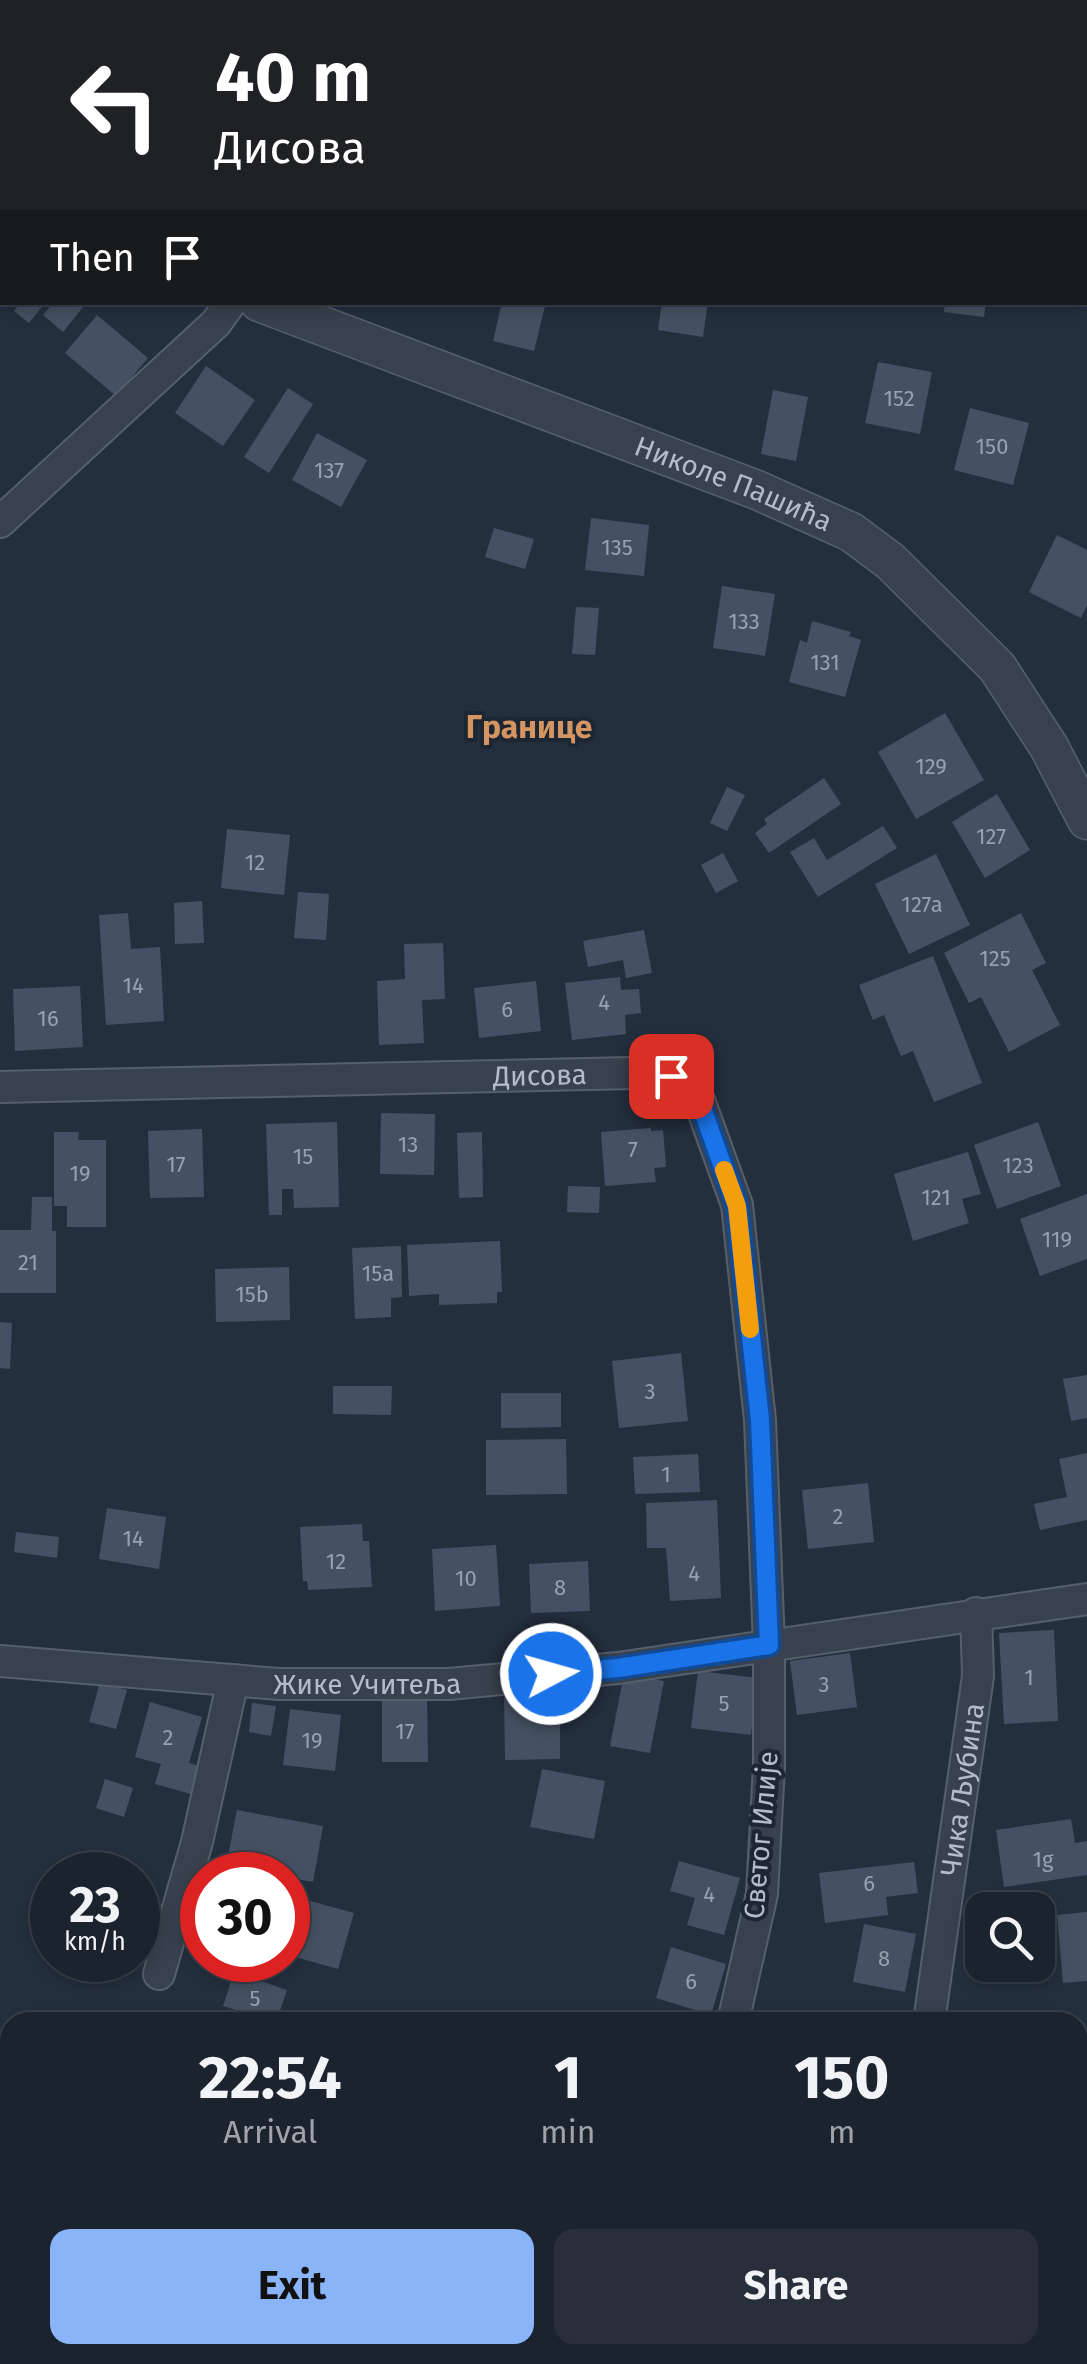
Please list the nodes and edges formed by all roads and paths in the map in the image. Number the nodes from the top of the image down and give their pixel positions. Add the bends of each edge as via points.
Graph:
1 (229, 305) edge
2 (268, 305) edge
3 (0, 522) edge
4 (1087, 820) edge
5 (0, 1087) edge
6 (1087, 1599) edge
7 (976, 1613) junction
8 (769, 1645) junction
9 (0, 1661) edge
10 (232, 1680) junction
11 (160, 1971) edge
12 (734, 2012) edge
13 (931, 2012) edge

1 - 3 street
2 - 4 street, Николе Пашића via 757,490 851,532 902,572 996,667
5 - 8 street, Дисова via 671,1076 699,1100 737,1206 760,1420
6 - 7 street, Жике Учитеља
7 - 8 street, Жике Учитеља
7 - 13 street, Чика Љубина via 978,1676
8 - 10 street, Жике Учитеља via 450,1684
8 - 12 street, Светог Илије via 762,1894
9 - 10 street, Жике Учитеља
10 - 11 street

